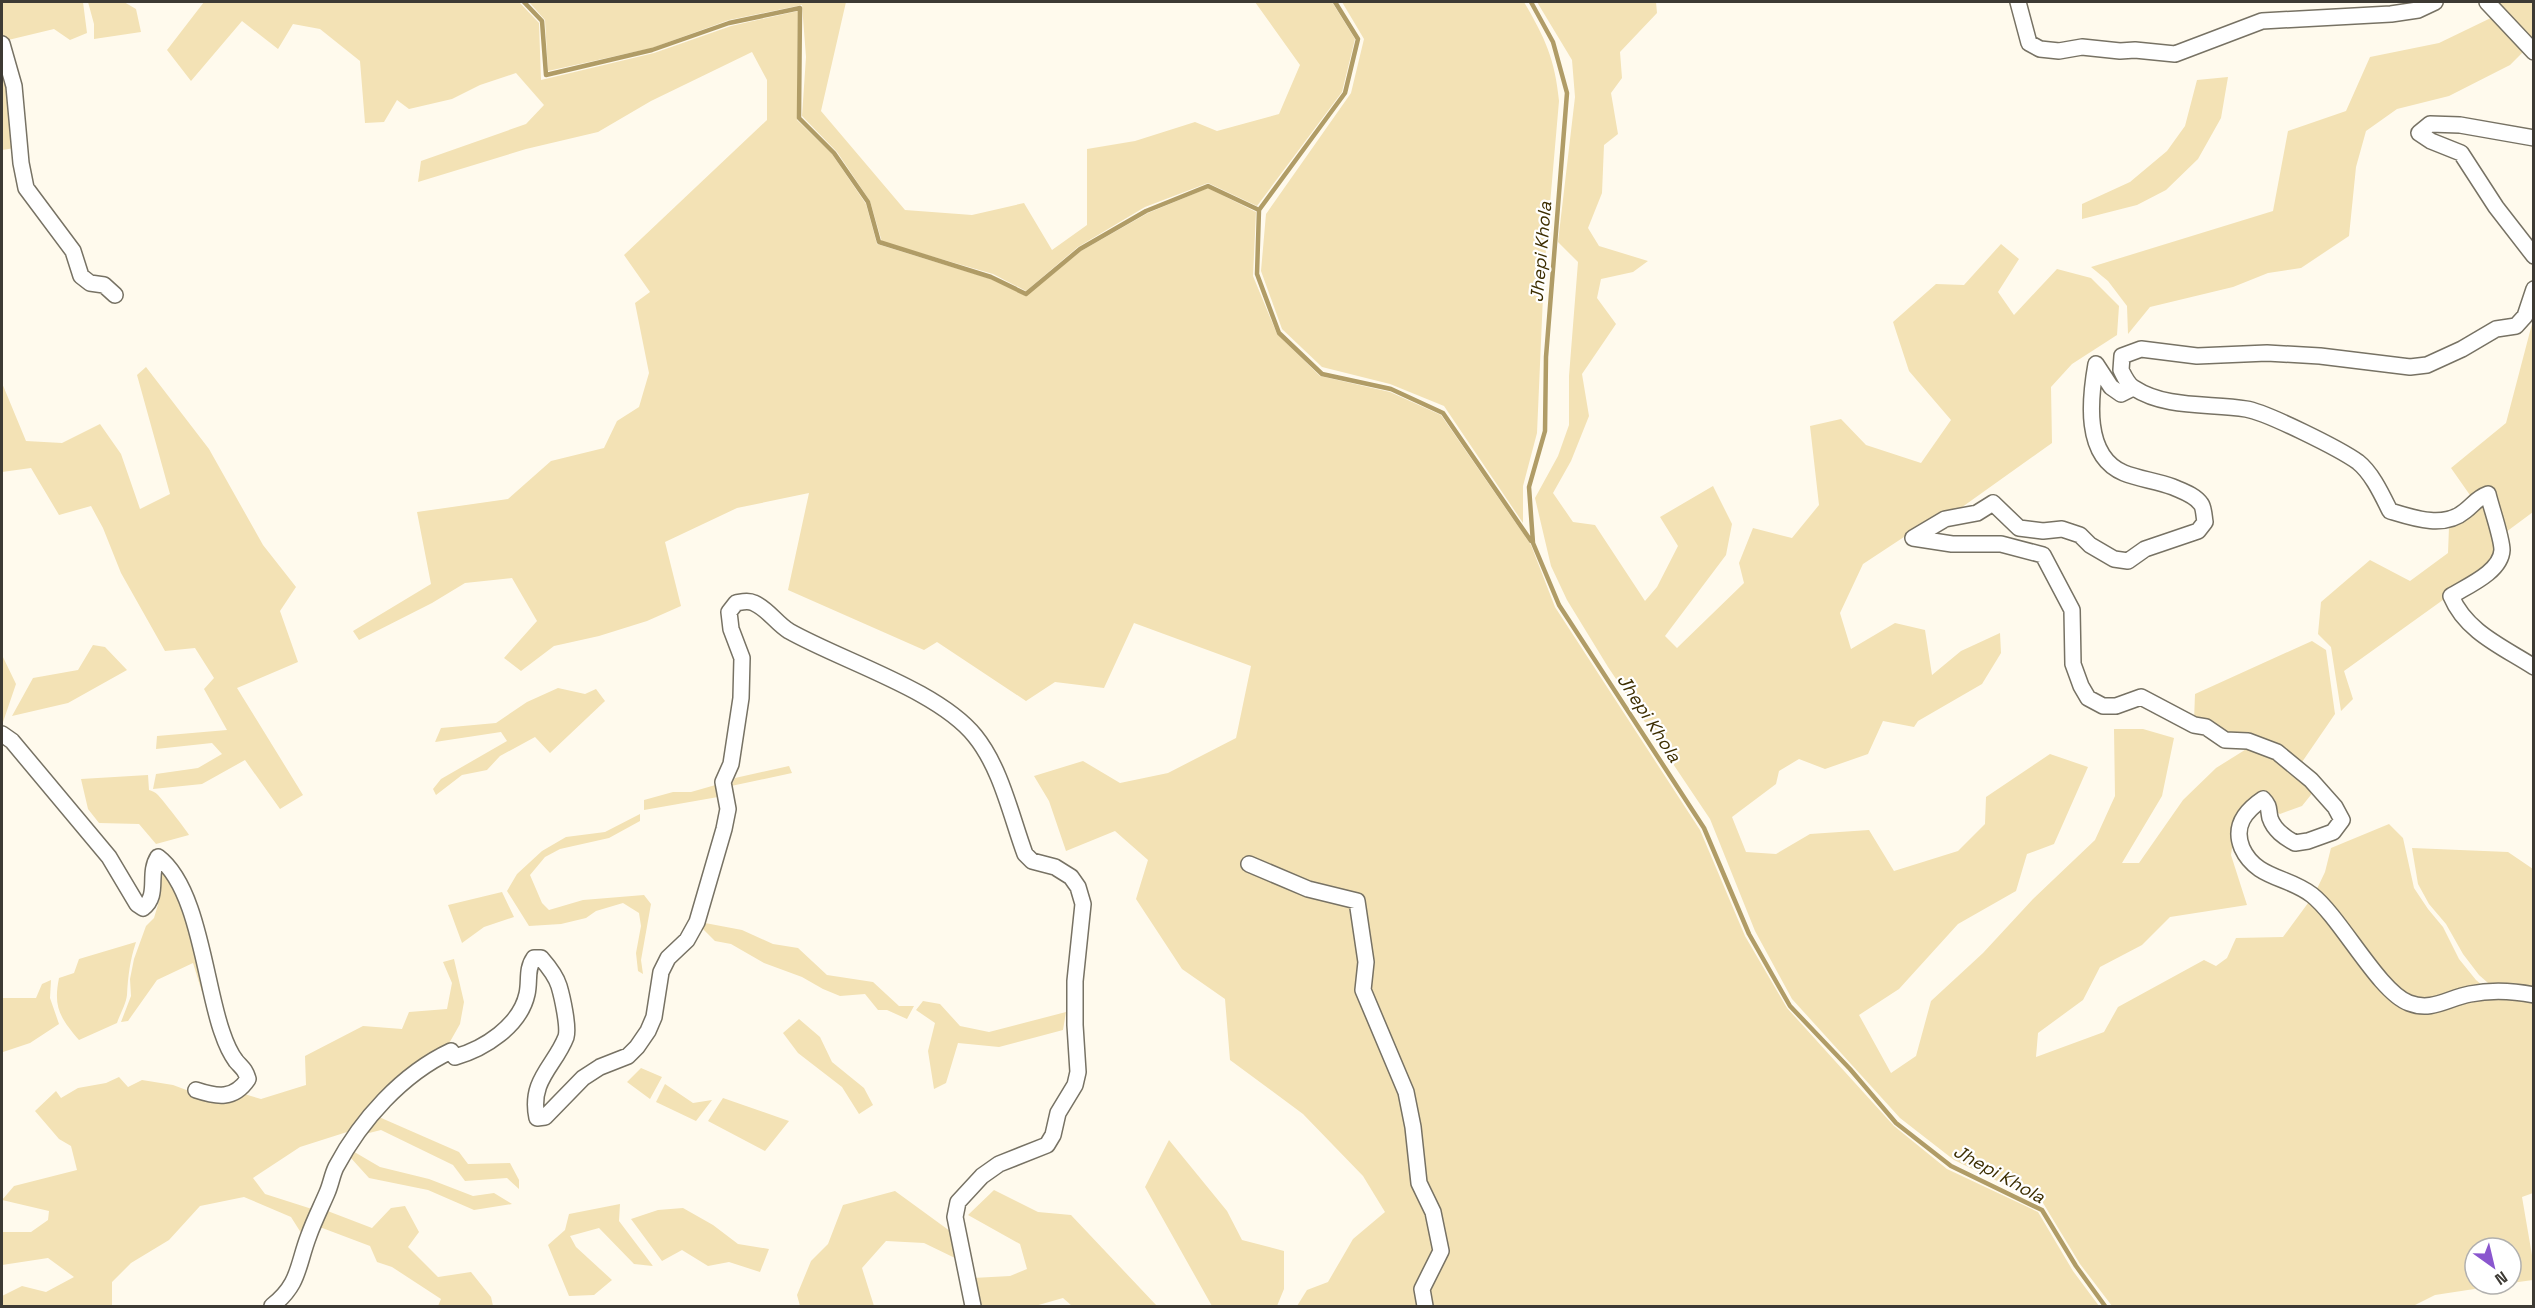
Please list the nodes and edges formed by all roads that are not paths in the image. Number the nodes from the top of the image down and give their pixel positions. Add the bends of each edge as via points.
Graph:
1 (2018, 2) edge
2 (2435, 2) edge
3 (2487, 2) edge
4 (2, 44) edge
5 (2534, 52) edge
6 (2534, 138) edge
7 (2534, 256) edge
8 (2534, 289) edge
9 (115, 295) dead end
10 (2133, 388) junction
11 (2534, 667) edge
12 (2, 734) edge
13 (1249, 864) dead end
14 (2534, 995) edge
15 (196, 1090) dead end
16 (272, 1306) edge
17 (973, 1306) edge
18 (1425, 1306) edge

1 - 2 street via 2029,43 2040,49 2082,47 2175,54 2262,21 2391,14 2418,10
3 - 5 street
4 - 9 street via 14,86 26,188 73,251 81,276 90,283 104,285
6 - 7 street via 2460,125 2430,124 2419,133 2461,153
8 - 10 street via 2525,316 2516,326 2496,329 2427,365 2410,367 2267,353 2197,356 2141,349 2122,356 2121,370
10 - 11 street via 2166,401 2248,409 2308,435 2359,462 2390,511 2417,520 2444,521 2464,513 2477,498 2488,494 2502,550 2496,564 2451,596 2456,609 2481,635
10 - 14 street via 2121,394 2111,387 2096,364 2092,416 2104,459 2122,472 2187,493 2202,504 2205,522 2198,531 2145,549 2128,561 2114,559 2080,535 2062,529 2019,528 1993,503 1977,513 1946,519 1912,538 1952,544 2001,543 2043,555 2072,610 2073,664 2088,698 2103,706 2116,706 2141,697 2225,740 2248,741 2277,752 2311,780 2342,820 2333,832 2295,843 2277,830 2263,799 2242,819 2242,846 2248,859 2262,872 2312,895 2389,989 2407,1003 2427,1007 2469,994 2496,992
12 - 15 street via 109,856 137,904 143,908 149,903 153,892 152,867 158,857 178,884 189,905 223,1035 248,1079 242,1087 219,1096
13 - 18 street via 1308,889 1357,901 1366,962 1363,990 1406,1092 1419,1183 1433,1212 1441,1251 1422,1289
16 - 17 street via 288,1294 294,1283 335,1169 373,1111 419,1070 451,1051 455,1058 467,1054 511,1023 526,996 529,965 534,958 541,958 559,985 568,1026 544,1071 535,1107 537,1119 545,1117 583,1078 628,1056 648,1031 661,972 697,922 718,853 728,809 723,782 735,743 742,679 742,658 729,612 736,603 750,601 787,629 949,712 976,736 995,770 1025,854 1032,861 1055,867 1078,887 1083,904 1075,981 1075,1084 1047,1145 999,1164 981,1176 958,1203 955,1218

